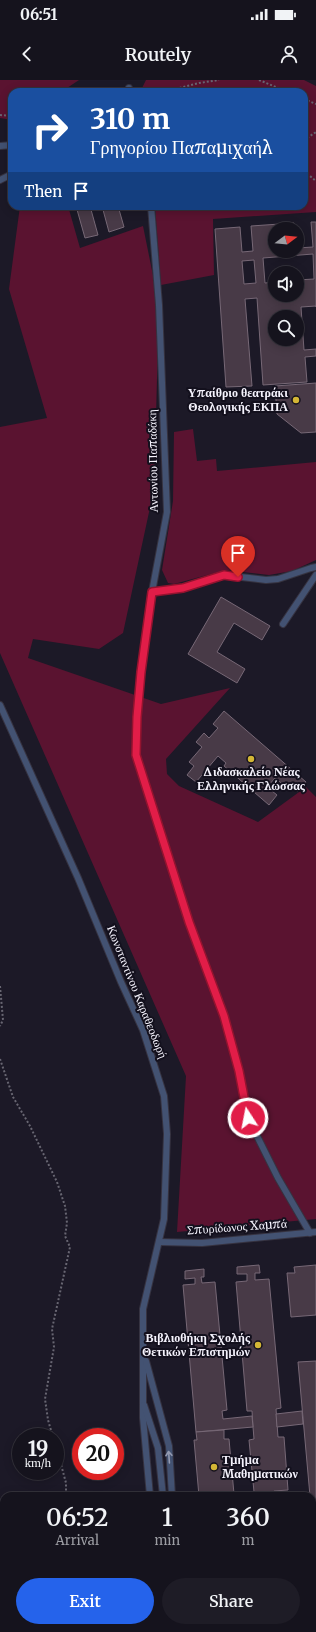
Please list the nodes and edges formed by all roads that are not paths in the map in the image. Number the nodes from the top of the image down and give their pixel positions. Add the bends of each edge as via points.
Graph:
1 (152, 210) edge
2 (316, 567) edge
3 (316, 575) edge
4 (152, 592) junction
5 (283, 624) dead end
6 (0, 705) edge
7 (313, 1233) edge
8 (159, 1242) junction
9 (144, 1352) junction
10 (143, 1400) junction
11 (150, 1492) edge
12 (162, 1492) edge
13 (172, 1492) edge

1 - 4 lane, Αντωνίου Παπαδάκη via 159,305 167,512
2 - 4 lane via 266,580 224,575 183,588
3 - 5 lane
4 - 7 lane, Αντωνίου Παπαδάκη via 140,679 136,755 189,922 224,1016 239,1071 248,1118 278,1178
6 - 8 lane, Κωνσταντίνου Καραθεοδωρή via 143,1030 160,1080 167,1134 164,1219
7 - 8 lane, Σπυρίδωνος Χαμπά via 202,1243
8 - 9 lane, Κωνσταντίνου Καραθεοδωρή via 143,1309
9 - 10 lane, Κωνσταντίνου Καραθεοδωρή
13 -> 9 lane via 168,1446
10 - 11 lane, Κωνσταντίνου Καραθεοδωρή
10 - 12 lane via 158,1448

